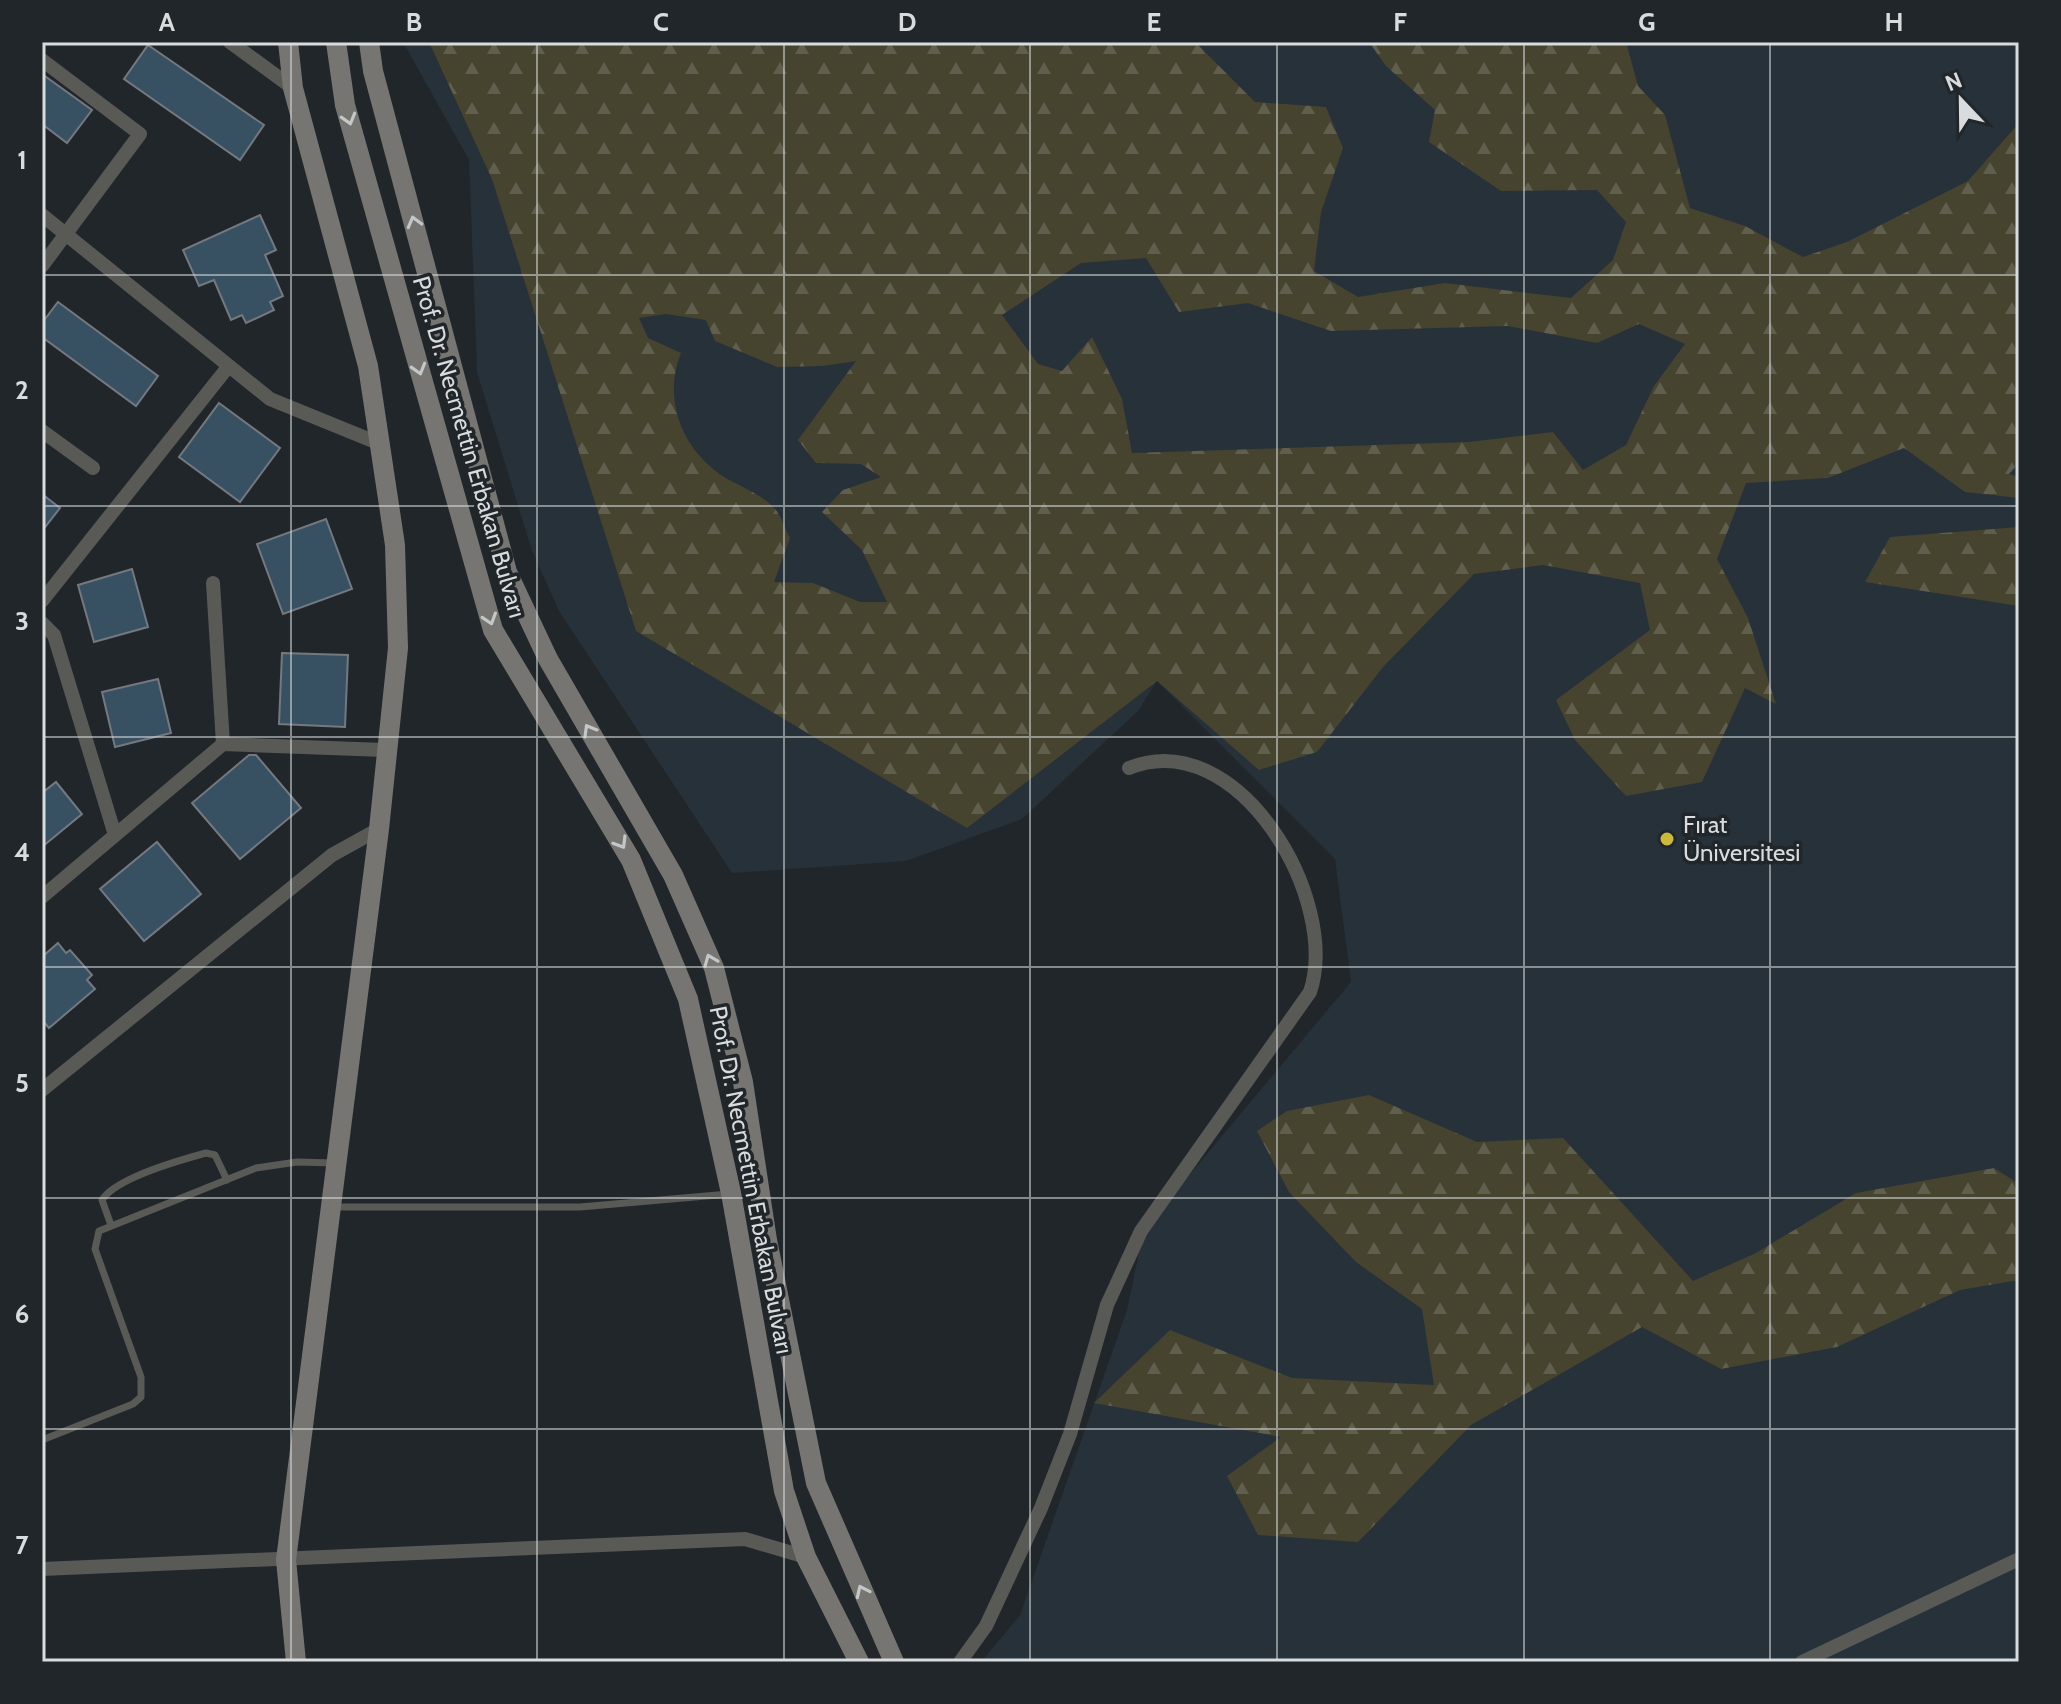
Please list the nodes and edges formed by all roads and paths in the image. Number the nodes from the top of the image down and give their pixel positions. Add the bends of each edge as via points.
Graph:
1 (230, 42) edge
2 (288, 42) edge
3 (336, 42) edge
4 (369, 42) edge
5 (42, 60) edge
6 (293, 88) junction
7 (42, 215) edge
8 (67, 233) junction
9 (42, 266) edge
10 (228, 367) junction
11 (42, 431) edge
12 (378, 443) junction
13 (93, 468) dead end
14 (213, 583) dead end
15 (42, 601) edge
16 (42, 623) edge
17 (223, 744) junction
18 (385, 750) junction
19 (1129, 768) dead end
20 (379, 829) junction
21 (115, 835) junction
22 (42, 897) edge
23 (42, 1090) edge
24 (334, 1163) junction
25 (227, 1180) junction
26 (731, 1193) junction
27 (329, 1207) junction
28 (111, 1225) junction
29 (42, 1440) edge
30 (806, 1557) junction
31 (2019, 1559) edge
32 (286, 1560) junction
33 (42, 1569) edge
34 (296, 1662) edge
35 (859, 1662) edge
36 (894, 1662) edge
37 (960, 1662) edge
38 (1802, 1662) edge

1 - 6 street
2 - 6 main road
3 -> 26 main road, Prof. Dr. Necmettin Erbakan Bulvarı via 345,105 493,630 631,860 659,923 688,999
36 -> 4 main road, Prof. Dr. Necmettin Erbakan Bulvarı via 816,1483 767,1240 743,1082 714,968 673,875 548,659 507,572
5 - 8 street via 140,134
6 - 12 main road via 368,366
7 - 8 street
8 - 9 street
8 - 10 street
10 - 12 street via 270,399
10 - 15 street
11 - 13 street
12 - 18 main road via 395,545 398,648
14 - 17 street
16 - 21 street via 54,635
17 - 18 street
17 - 21 street
18 - 20 main road
19 - 37 street via 1155,760 1182,761 1213,775 1248,802 1276,835 1295,872 1314,921 1317,967 1310,992 1141,1231 1107,1305 1081,1399 1041,1508 986,1626
20 - 23 street via 332,855
20 - 24 main road
21 - 22 street
24 - 25 lane via 271,1165
24 - 27 main road
25 - 28 lane
25 - 28 lane via 215,1155 206,1153 123,1183 102,1200
26 - 27 lane via 580,1207
26 - 30 main road, Prof. Dr. Necmettin Erbakan Bulvarı via 784,1491
27 - 32 main road
28 - 29 lane via 99,1231 95,1249 141,1377 141,1397
30 - 32 street via 745,1539
30 - 35 main road, Prof. Dr. Necmettin Erbakan Bulvarı
31 - 38 street
32 - 33 street
32 - 34 main road

